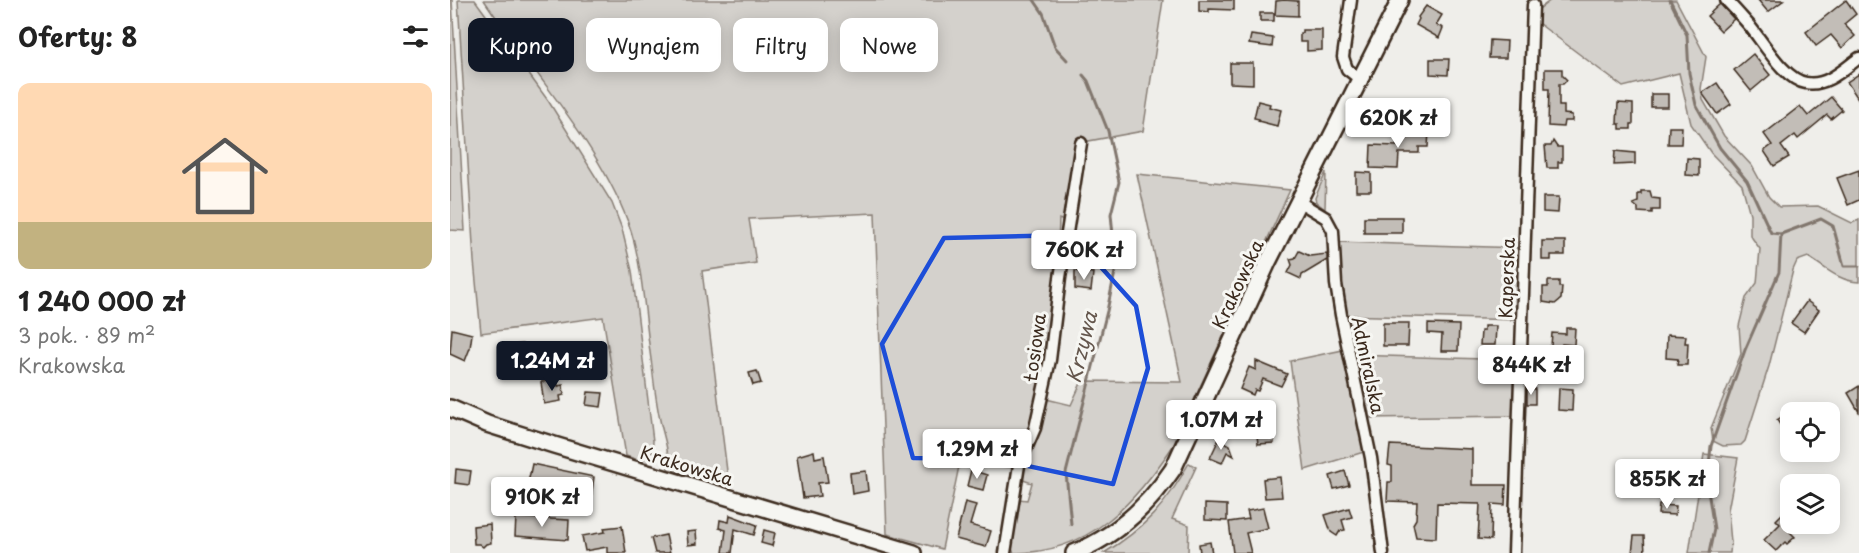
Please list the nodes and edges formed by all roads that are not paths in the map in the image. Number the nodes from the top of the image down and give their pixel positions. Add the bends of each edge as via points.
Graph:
1 (1351, 0) edge
2 (1400, 0) edge
3 (1726, 0) edge
4 (1533, 5) dead end
5 (1859, 58) edge
6 (1361, 80) junction
7 (1081, 143) dead end
8 (1298, 201) junction
9 (450, 408) edge
10 (914, 553) edge
11 (1005, 553) edge
12 (1074, 553) edge
13 (1383, 553) edge
14 (1514, 553) edge

1 - 6 street via 1343,57 1347,69
2 - 6 main road, Krakowska
3 - 5 street via 1785,72 1796,80 1818,83
4 - 14 street, Kaperska
6 - 8 main road, Krakowska
7 - 11 street, Łosiowa via 1050,360 1035,428 1019,465
8 - 12 main road, Krakowska via 1173,469 1152,497 1120,527
8 - 13 street, Admiralska via 1326,218 1332,231 1339,305 1371,458
9 - 10 main road, Krakowska via 542,441

